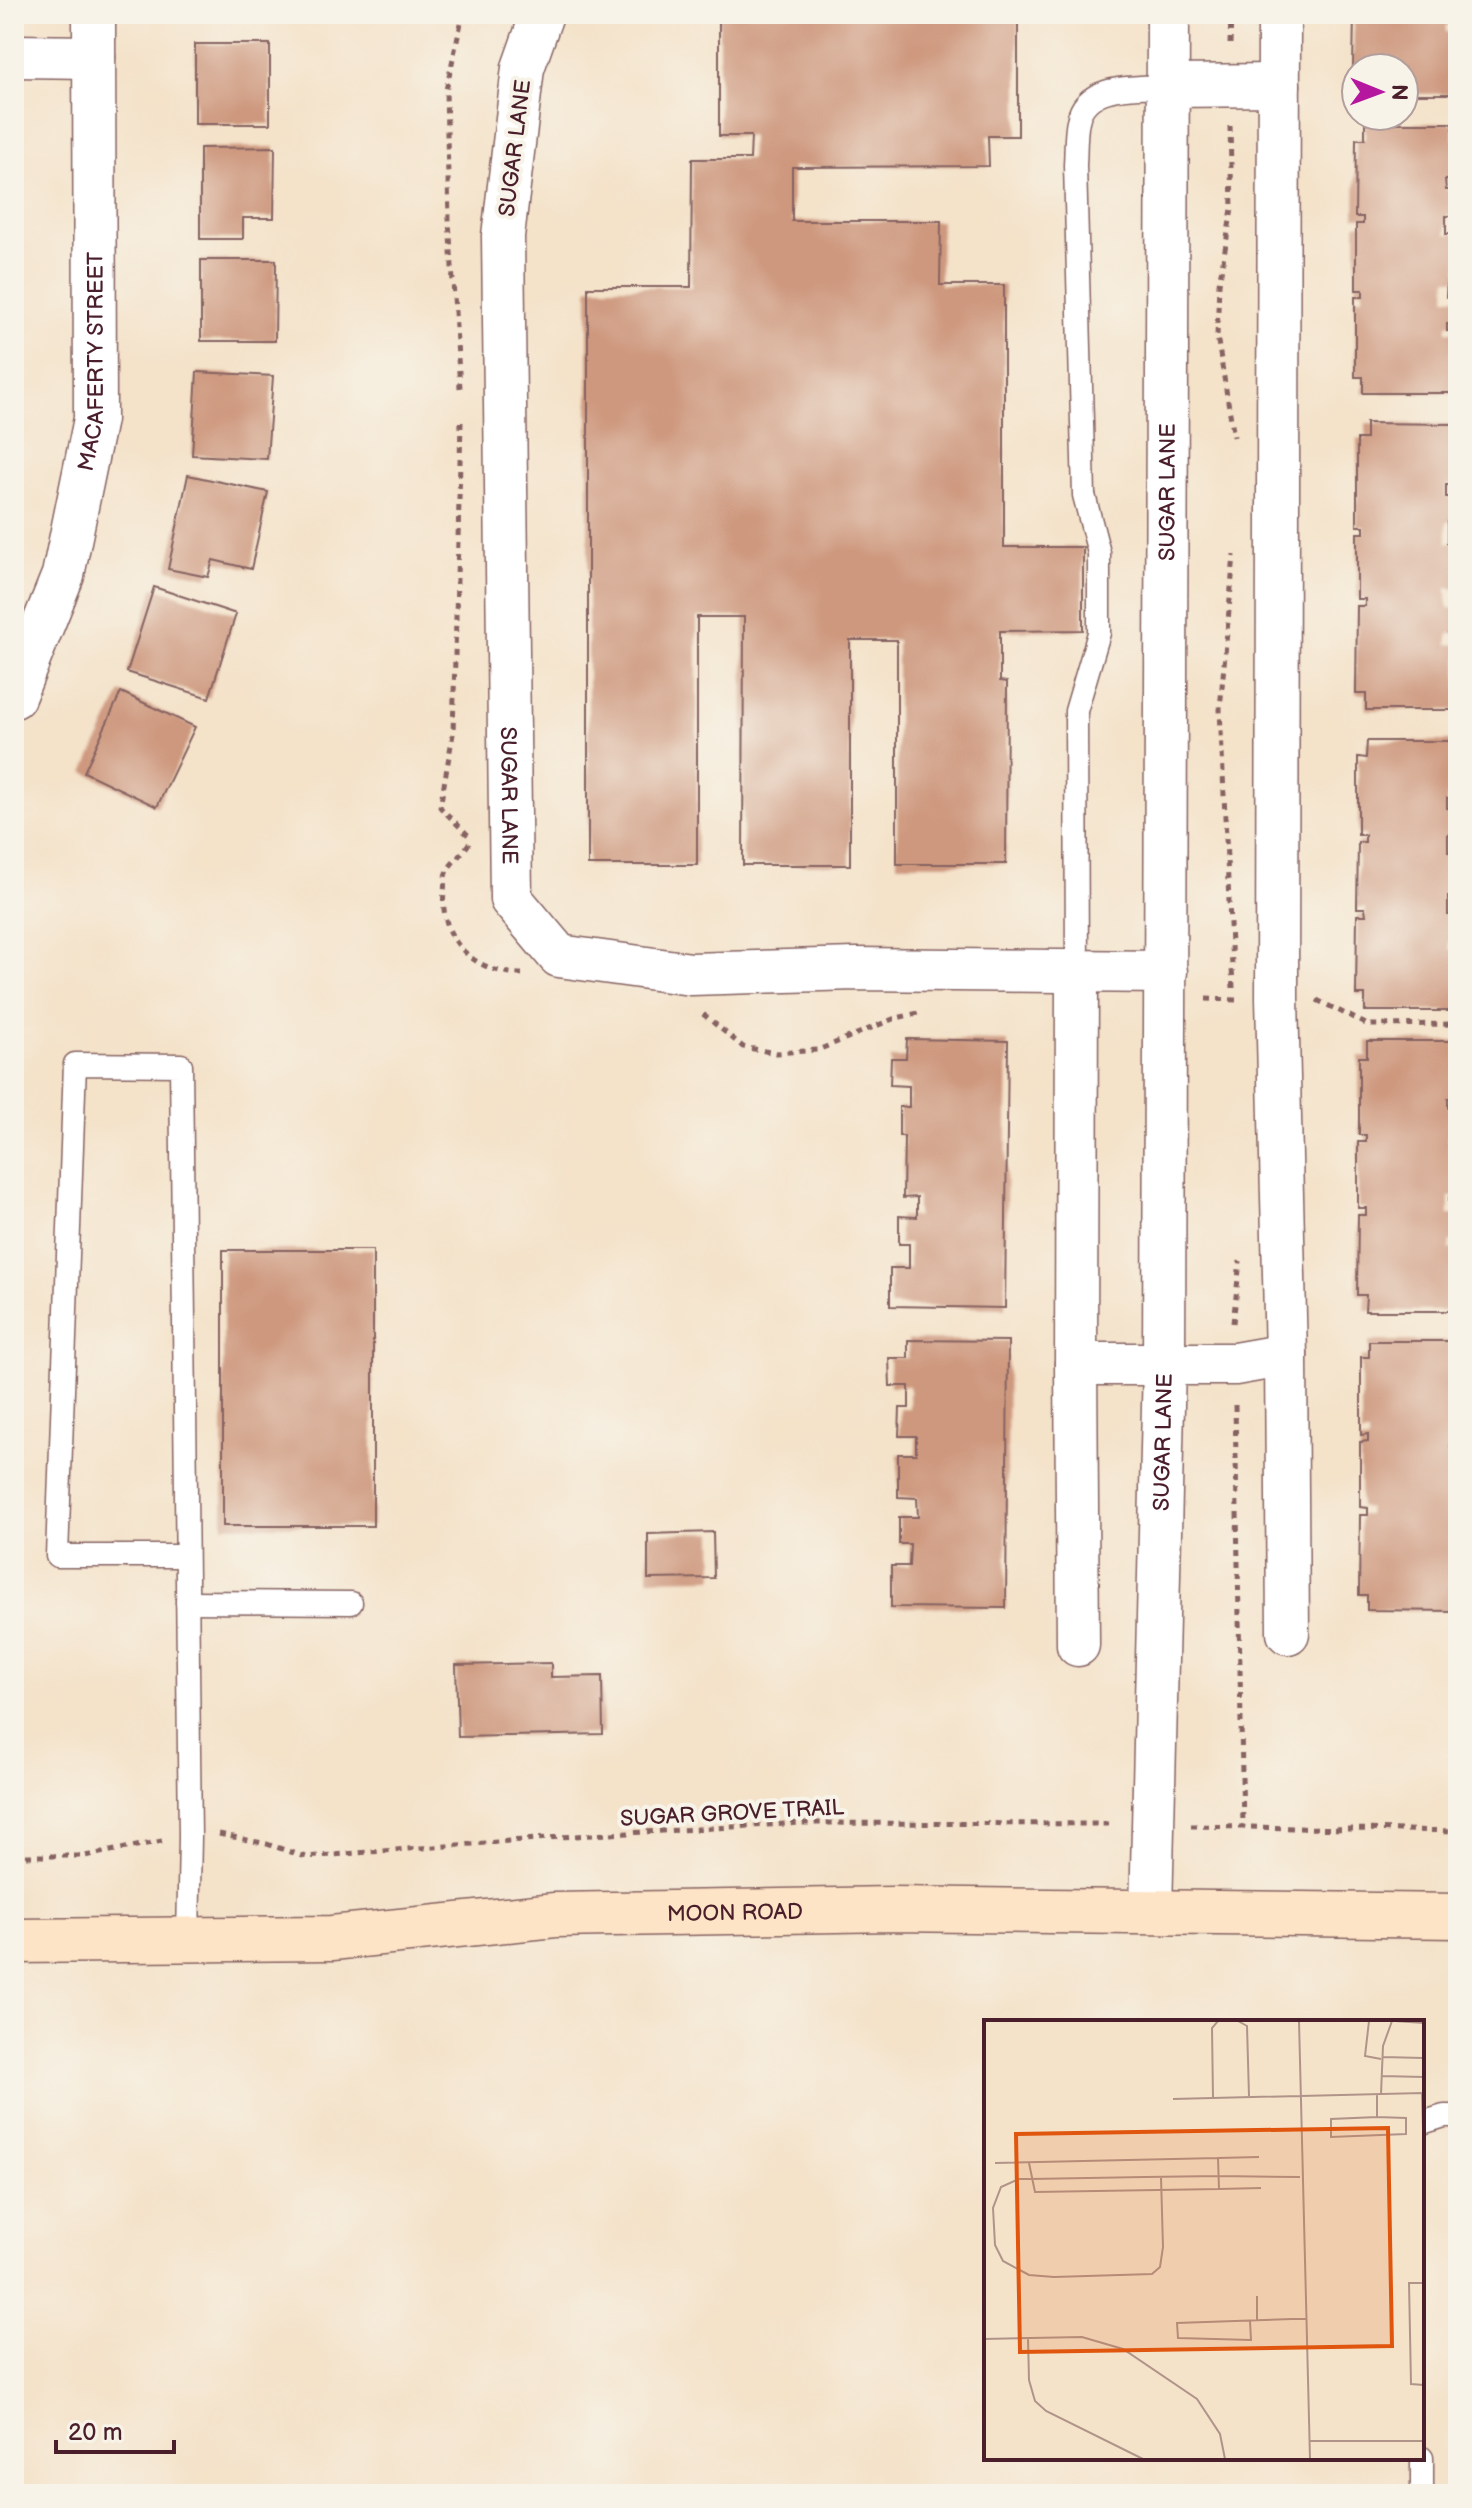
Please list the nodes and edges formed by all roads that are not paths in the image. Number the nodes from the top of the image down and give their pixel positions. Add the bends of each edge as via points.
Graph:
1 (94, 14) edge
2 (542, 14) edge
3 (1168, 14) edge
4 (1279, 14) edge
5 (14, 56) edge
6 (94, 57) junction
7 (1279, 85) junction
8 (1168, 86) junction
9 (14, 697) edge
10 (1077, 971) junction
11 (1165, 985) junction
12 (1286, 1355) junction
13 (1076, 1364) junction
14 (1164, 1364) junction
15 (185, 1556) junction
16 (187, 1602) junction
17 (351, 1603) dead end
18 (1288, 1633) dead end
19 (1078, 1645) dead end
20 (1151, 1912) junction
21 (1458, 1916) edge
22 (188, 1939) junction
23 (14, 1941) edge
24 (1458, 2116) edge
25 (1424, 2123) edge
26 (1422, 2460) edge
27 (1422, 2494) edge

1 - 6 street, MACAFERTY STREET
2 - 10 street, SUGAR LANE via 523,68 503,236 511,899 559,956 691,974
3 - 8 street, SUGAR LANE
4 - 7 street
5 - 6 street
6 - 9 street, MACAFERTY STREET via 95,419 63,575
7 - 8 street
7 - 12 street via 1277,998
8 - 10 lane via 1106,91 1087,101 1078,119 1084,495 1099,553 1099,633 1076,711
8 - 11 street, SUGAR LANE
10 - 11 street, SUGAR LANE
10 - 13 street
11 - 14 street, SUGAR LANE
12 - 14 street via 1235,1364
12 - 18 street
13 - 14 street
13 - 19 street
14 - 20 street, SUGAR LANE
15 - 15 lane via 181,1065 75,1064 57,1556
15 - 16 lane
16 - 17 lane
16 - 22 lane
20 - 21 street, MOON ROAD
20 - 22 street, MOON ROAD via 893,1909 555,1915 332,1938
22 - 23 street, MOON ROAD
24 - 25 lane
26 - 27 lane

